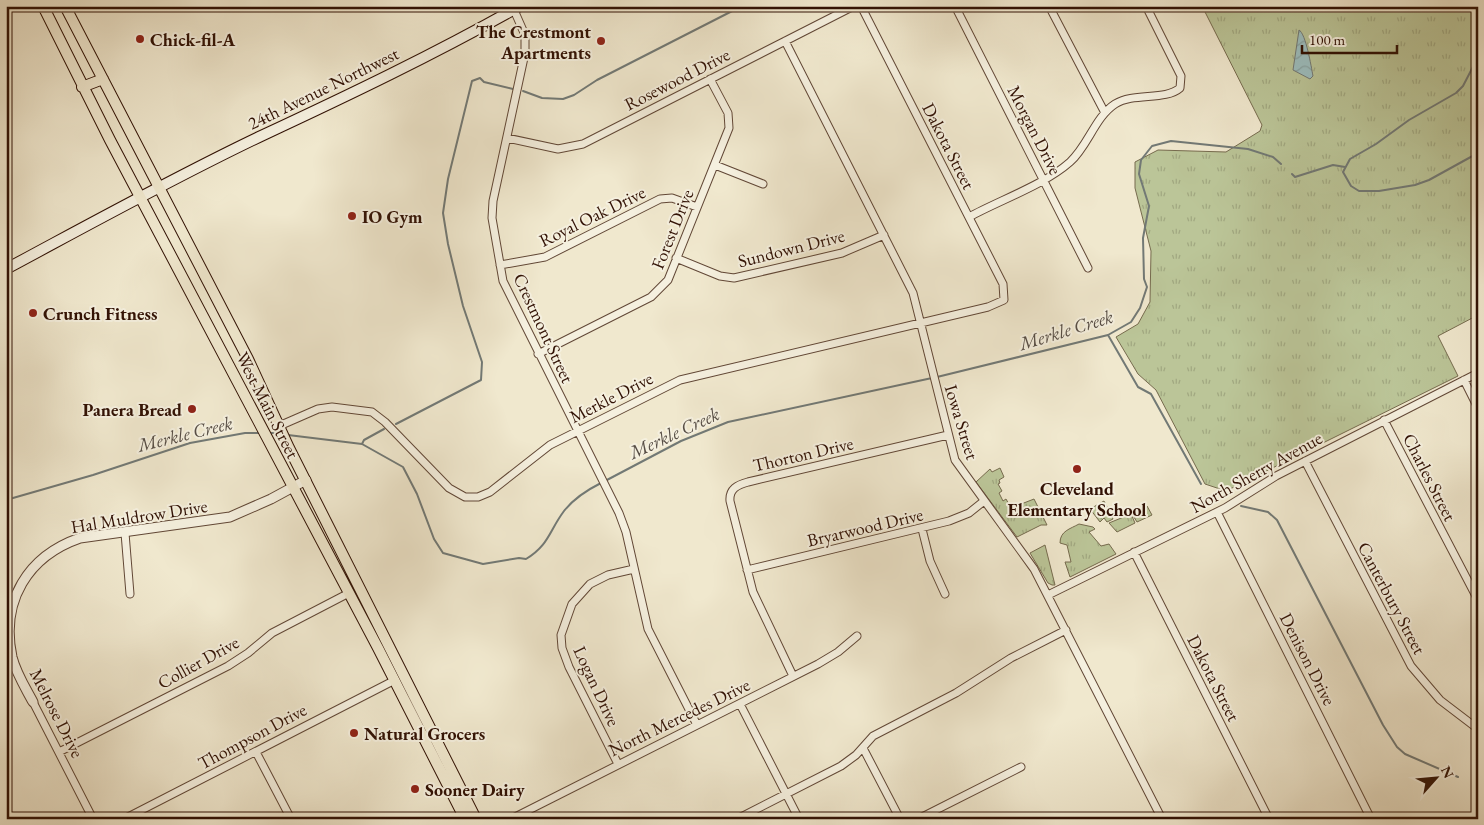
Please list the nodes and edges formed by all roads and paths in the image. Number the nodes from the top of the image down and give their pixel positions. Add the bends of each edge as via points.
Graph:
1 (43, 6) edge
2 (65, 6) edge
3 (854, 6) edge
4 (861, 6) edge
5 (955, 6) edge
6 (1049, 6) edge
7 (1146, 6) edge
8 (517, 8) edge
9 (785, 42) junction
10 (103, 78) junction
11 (710, 79) junction
12 (82, 87) junction
13 (1105, 113) junction
14 (507, 138) junction
15 (715, 165) junction
16 (1043, 179) junction
17 (763, 184) dead end
18 (160, 188) junction
19 (140, 198) junction
20 (697, 207) junction
21 (969, 217) junction
22 (884, 235) junction
23 (676, 258) junction
24 (500, 265) junction
25 (1088, 268) dead end
26 (6, 269) edge
27 (1004, 300) joint
28 (921, 322) junction
29 (538, 354) junction
30 (1478, 373) edge
31 (1464, 380) junction
32 (1478, 408) edge
33 (1384, 420) junction
34 (280, 428) junction
35 (578, 430) junction
36 (948, 435) junction
37 (1305, 461) junction
38 (306, 480) junction
39 (292, 487) junction
40 (984, 501) junction
41 (1217, 512) junction
42 (922, 529) junction
43 (126, 533) junction
44 (1134, 552) junction
45 (634, 569) junction
46 (747, 570) junction
47 (349, 593) junction
48 (130, 594) dead end
49 (945, 594) dead end
50 (1048, 595) junction
51 (1478, 600) edge
52 (7, 616) edge
53 (1066, 630) junction
54 (856, 636) dead end
55 (793, 676) junction
56 (395, 680) junction
57 (33, 702) joint
58 (740, 704) junction
59 (697, 725) junction
60 (1478, 729) edge
61 (863, 748) junction
62 (59, 752) junction
63 (256, 752) junction
64 (618, 764) junction
65 (1021, 767) dead end
66 (787, 794) junction
67 (93, 819) edge
68 (124, 819) edge
69 (291, 819) edge
70 (465, 819) edge
71 (476, 819) edge
72 (511, 819) edge
73 (737, 819) edge
74 (799, 819) edge
75 (900, 819) edge
76 (918, 819) edge
77 (1162, 819) edge
78 (1268, 819) edge
79 (1371, 819) edge

1 - 12 main road, West Main Street
2 - 10 main road, West Main Street
3 - 9 street, Rosewood Drive
4 - 21 street, Dakota Street
5 - 16 street, Morgan Drive
6 - 13 street
7 - 13 street via 1181,76 1180,88 1170,94 1125,99
8 - 14 street, Crestmont Street via 526,41
8 - 18 main road, 24th Avenue Northwest via 366,87
9 - 11 street, Rosewood Drive
9 - 22 street, Iowa Street
10 - 12 main road
10 - 18 main road, West Main Street
11 - 14 street, Rosewood Drive via 575,147 558,149
11 - 15 street, Forest Drive via 729,119 729,128
12 - 19 main road, West Main Street
13 - 16 street via 1075,157
14 - 24 street, Crestmont Street via 492,211
15 - 17 street
15 - 20 street, Forest Drive
16 - 21 street
16 - 25 street, Morgan Drive
18 - 19 main road, 24th Avenue Northwest
18 - 34 main road, West Main Street
19 - 26 main road, 24th Avenue Northwest
19 - 39 main road, West Main Street
20 - 23 street, Forest Drive
20 - 24 street, Royal Oak Drive via 672,198 660,199 545,257
21 - 27 street, Dakota Street via 1003,284
22 - 23 street, Sundown Drive via 842,253 734,278 720,276
22 - 28 street, Iowa Street via 913,293
23 - 29 street, Forest Drive via 668,280 658,292
24 - 29 street, Crestmont Street via 504,287
27 - 28 street, Merkle Drive via 988,307
28 - 35 street, Merkle Drive via 680,380
28 - 36 street, Iowa Street
29 - 35 street, Crestmont Street
30 - 31 street, North Sherry Avenue
31 - 32 street
31 - 33 street, North Sherry Avenue
33 - 37 street, North Sherry Avenue
33 - 51 street, Charles Street
34 - 35 street, Merkle Drive via 318,409 372,412 449,488 473,498 497,488 542,449
34 - 38 main road, West Main Street
35 - 45 street, Crestmont Street via 626,532
36 - 40 street, Iowa Street via 959,468
36 - 46 street, Thorton Drive via 736,486 730,494 730,501
37 - 41 street, North Sherry Avenue
37 - 60 street, Canterbury Street via 1411,666 1440,700
38 - 39 street, Hal Muldrow Drive
38 - 71 main road, West Main Street
39 - 43 street, Hal Muldrow Drive via 230,517
39 - 47 main road, West Main Street
40 - 42 street, Bryarwood Drive via 960,518
40 - 50 street, Iowa Street via 1029,561
41 - 44 street, North Sherry Avenue
41 - 79 street, Denison Drive
42 - 46 street, Bryarwood Drive
42 - 49 street via 930,561
43 - 48 street
43 - 52 street, Hal Muldrow Drive via 80,538 46,555 18,586
44 - 50 street, North Sherry Avenue
44 - 78 street, Dakota Street
45 - 59 street, Crestmont Street via 648,629
45 - 64 street, Logan Drive via 602,578 583,590 568,613 561,635 569,667
46 - 55 street via 761,612
47 - 56 main road, West Main Street
47 - 62 street, Collier Drive via 272,633 228,666
50 - 53 street, Iowa Street
52 - 57 street, Melrose Drive via 11,654
53 - 61 street via 880,732
53 - 77 street, Iowa Street
54 - 55 street, North Mercedes Drive via 830,657
55 - 58 street, North Mercedes Drive
56 - 63 street, Thompson Drive
56 - 70 main road, West Main Street
57 - 62 street, Melrose Drive
58 - 59 street, North Mercedes Drive
58 - 66 street
59 - 64 street, North Mercedes Drive
61 - 66 street via 841,766
61 - 75 street
62 - 67 street, Melrose Drive
63 - 68 street, Thompson Drive
63 - 69 street
64 - 72 street, North Mercedes Drive
65 - 76 street
66 - 73 street
66 - 74 street

